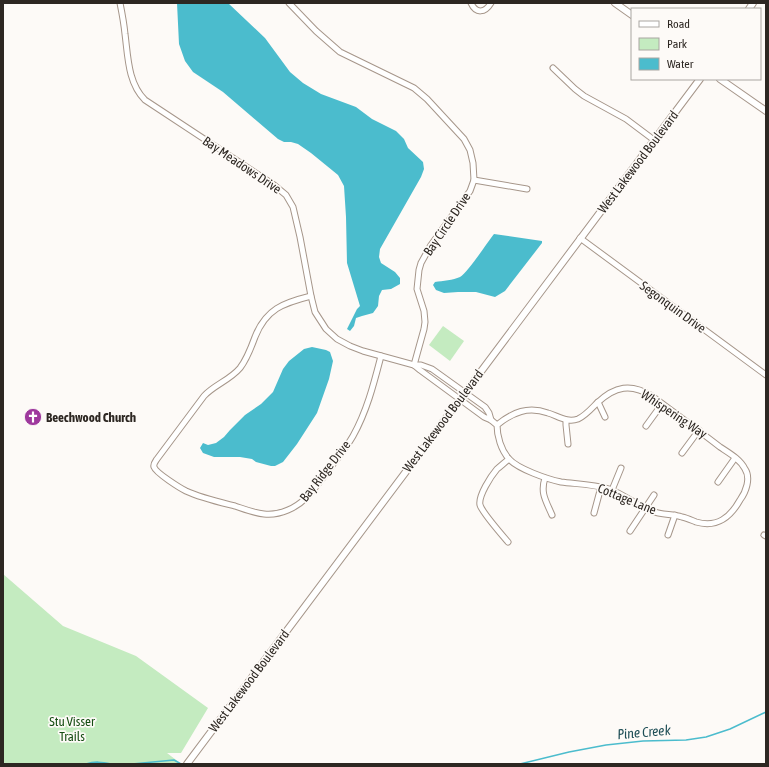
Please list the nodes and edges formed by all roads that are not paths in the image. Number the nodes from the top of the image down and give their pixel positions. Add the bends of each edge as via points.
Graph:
1 (120, 3) edge
2 (289, 3) edge
3 (471, 3) edge
4 (491, 3) edge
5 (615, 3) edge
6 (631, 14) edge
7 (553, 68) dead end
8 (699, 80) edge
9 (721, 80) edge
10 (766, 111) edge
11 (654, 140) junction
12 (474, 180) junction
13 (527, 189) dead end
14 (580, 238) junction
15 (311, 296) junction
16 (381, 356) junction
17 (414, 365) junction
18 (766, 375) edge
19 (464, 393) junction
20 (460, 399) junction
21 (598, 402) junction
22 (662, 404) junction
23 (605, 417) dead end
24 (491, 420) junction
25 (566, 420) junction
26 (497, 425) junction
27 (646, 426) dead end
28 (698, 430) junction
29 (568, 444) dead end
30 (682, 453) dead end
31 (735, 458) junction
32 (509, 460) junction
33 (621, 468) dead end
34 (545, 478) junction
35 (718, 482) dead end
36 (601, 487) junction
37 (612, 490) junction
38 (654, 495) dead end
39 (738, 504) joint
40 (645, 508) junction
41 (594, 513) dead end
42 (552, 515) dead end
43 (675, 516) junction
44 (630, 531) dead end
45 (668, 535) dead end
46 (508, 542) dead end
47 (188, 762) edge

1 - 15 street, Bay Meadows Drive via 128,64 139,94 274,185 290,200
2 - 12 street, Bay Circle Drive via 340,52 414,88 427,99 464,139 470,150
3 - 4 street via 475,9 482,11
5 - 6 street
7 - 11 street via 584,96 618,114
8 - 11 street, West Lakewood Boulevard
9 - 10 street
11 - 14 street, West Lakewood Boulevard
12 - 13 street
12 - 17 street, Bay Circle Drive via 470,191 421,263 417,289 425,322
14 - 18 street, Segonquin Drive
14 - 19 street, West Lakewood Boulevard
15 - 16 street, Bay Meadows Drive via 315,312 321,322 337,339
15 - 16 street, Bay Ridge Drive via 284,304 266,317 241,367 204,396 157,459 154,467 158,472 180,488 226,504 264,514 292,508 311,494 352,436 368,403
16 - 17 street, Bay Meadows Drive
17 - 19 street, Bay Meadows Drive via 432,369
17 - 20 street, Bay Meadows Drive
19 - 20 street, West Lakewood Boulevard
19 - 24 street via 485,407
20 - 24 street
20 - 47 street, West Lakewood Boulevard
21 - 22 street, Whispering Way via 614,390 630,388 645,392
21 - 23 street
21 - 25 street, Whispering Way via 578,419
22 - 27 street
22 - 28 street, Whispering Way
24 - 26 street
25 - 26 street via 548,412 530,409
25 - 29 street
26 - 32 street via 501,445
28 - 30 street
28 - 31 street, Whispering Way
31 - 35 street
31 - 39 street, Whispering Way via 747,472 748,481
32 - 34 street, Cottage Lane
32 - 46 street via 494,474 480,500 482,508
33 - 37 street
34 - 36 street, Cottage Lane
34 - 42 street via 543,495
36 - 37 street, Cottage Lane
36 - 41 street
37 - 40 street, Cottage Lane
38 - 40 street
39 - 43 street, Cottage Lane via 726,518 712,524
40 - 43 street, Cottage Lane via 652,512
40 - 44 street
43 - 45 street

